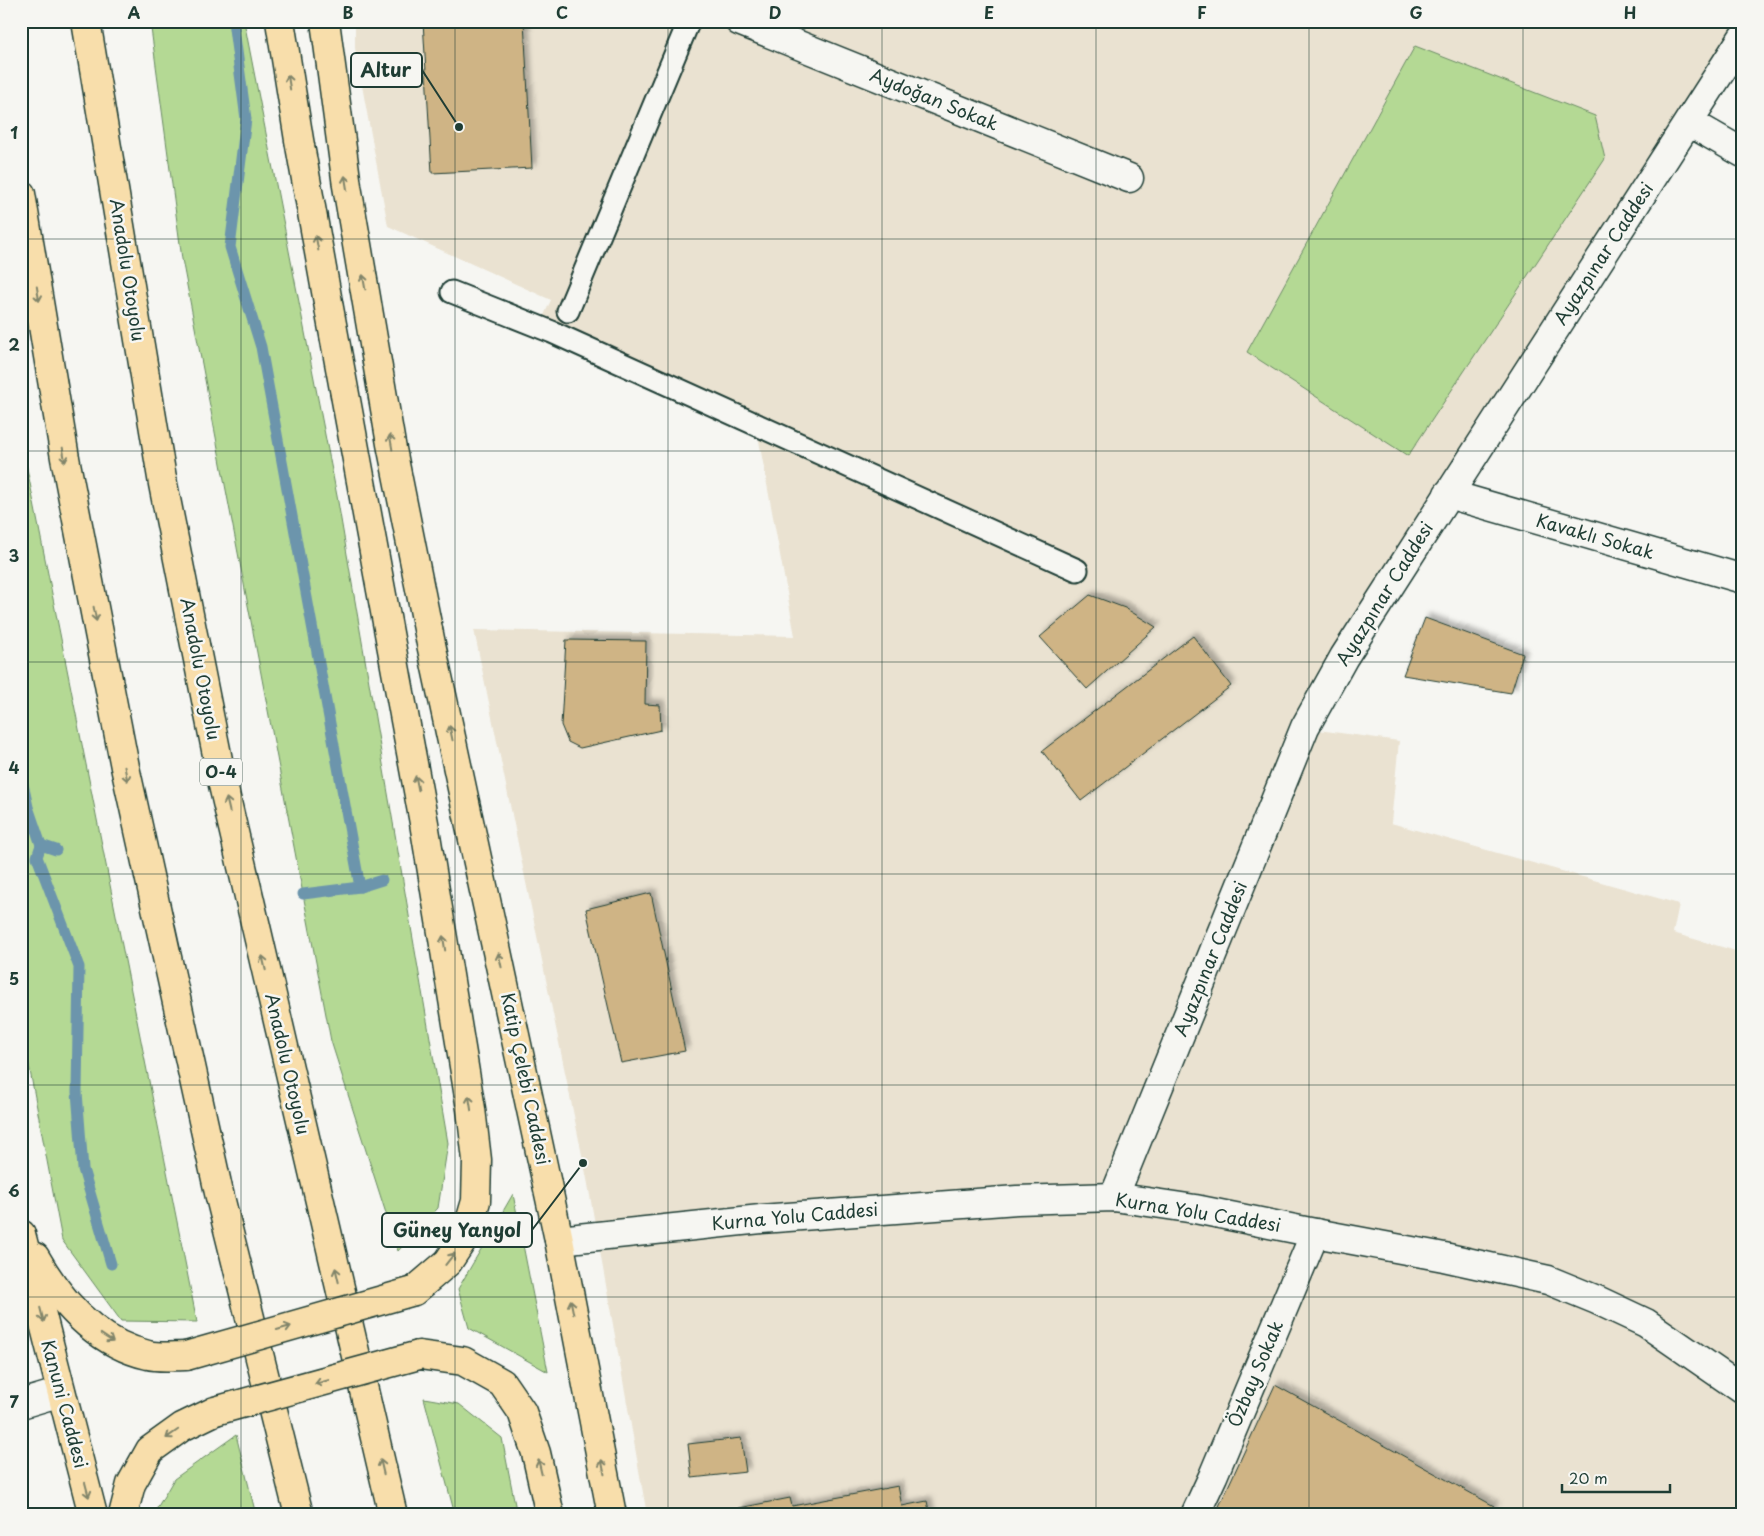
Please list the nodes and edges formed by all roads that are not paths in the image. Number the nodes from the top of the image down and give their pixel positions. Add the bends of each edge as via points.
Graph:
1 (86, 21) edge
2 (280, 21) edge
3 (325, 21) edge
4 (690, 21) edge
5 (739, 21) edge
6 (1743, 37) edge
7 (1689, 122) junction
8 (1743, 153) edge
9 (1129, 178) dead end
10 (21, 194) edge
11 (452, 292) dead end
12 (329, 308) junction
13 (568, 312) dead end
14 (1448, 494) junction
15 (1077, 570) dead end
16 (1743, 579) edge
17 (431, 644) junction
18 (1114, 1198) junction
19 (1315, 1233) junction
20 (21, 1234) edge
21 (559, 1240) junction
22 (1743, 1390) edge
23 (60, 1392) junction
24 (21, 1404) edge
25 (93, 1515) edge
26 (123, 1515) edge
27 (299, 1515) edge
28 (393, 1515) edge
29 (550, 1515) edge
30 (612, 1515) edge
31 (1195, 1515) edge

28 -> 1 main road, Anadolu Otoyolu / O-4 via 223,785 163,484
12 -> 2 main road
17 -> 3 main road via 391,444 346,186
4 - 13 lane
5 - 9 street, Aydoğan Sokak
6 - 7 street, Ayazpınar Caddesi
7 - 8 street
7 - 14 street, Ayazpınar Caddesi
10 -> 27 main road via 65,458 125,768 219,1193
11 - 15 lane via 552,332
12 - 17 main road
20 -> 12 main road, bridge via 47,1279 76,1314 111,1342 148,1355 186,1356 414,1291 448,1262 466,1235 476,1201 477,1160 471,1108 424,823
14 - 16 street, Kavaklı Sokak
14 - 18 street, Ayazpınar Caddesi via 1344,657 1305,727
21 -> 17 main road, Katip Çelebi Caddesi
18 - 19 street, Kurna Yolu Caddesi via 1195,1209
18 - 21 street, Kurna Yolu Caddesi via 1017,1200 771,1218
19 - 22 street, Kurna Yolu Caddesi via 1548,1280 1646,1323
19 - 31 street, Özbay Sokak
20 -> 23 main road, Kanuni Caddesi
30 -> 21 main road, Katip Çelebi Caddesi
23 - 24 street
23 -> 25 main road, Kanuni Caddesi
29 -> 26 main road, bridge via 536,1453 522,1412 502,1383 463,1360 419,1356 215,1411 182,1427 150,1450 131,1484

